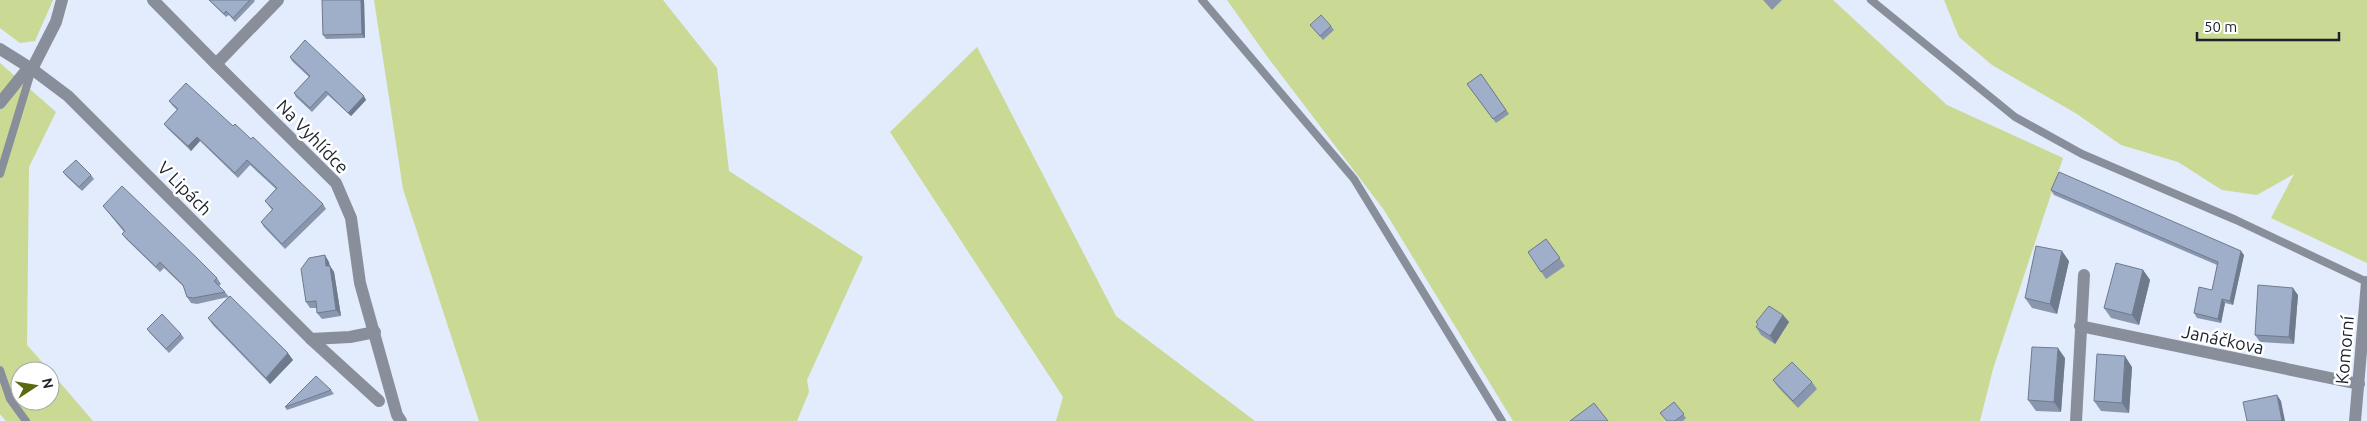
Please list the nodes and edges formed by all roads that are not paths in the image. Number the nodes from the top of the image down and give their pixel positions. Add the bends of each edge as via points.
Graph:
1 (62, 0) edge
2 (153, 0) edge
3 (278, 0) edge
4 (1202, 0) edge
5 (1871, 0) edge
6 (0, 49) edge
7 (216, 64) junction
8 (31, 68) junction
9 (0, 103) edge
10 (0, 174) edge
11 (2084, 275) dead end
12 (2367, 282) edge
13 (2080, 326) junction
14 (375, 332) junction
15 (311, 339) junction
16 (0, 370) edge
17 (2359, 384) junction
18 (379, 402) dead end
19 (26, 421) edge
20 (401, 421) edge
21 (1502, 421) edge
22 (2076, 421) edge
23 (2355, 421) edge

1 - 8 street via 56,22
2 - 7 street, Na Vyhlídce
3 - 7 street
4 - 21 lane via 1354,180
5 - 12 lane via 2015,117 2082,154 2236,220
6 - 8 street, V Lipách
7 - 14 street, Na Vyhlídce via 336,183 351,218 360,283
8 - 9 street
8 - 10 lane
8 - 15 street, V Lipách via 68,96
11 - 13 street
12 - 17 street, Komorní
13 - 17 street, Janáčkova
13 - 22 street
14 - 15 street
14 - 20 street, Na Vyhlídce
15 - 18 street, V Lipách
16 - 19 lane via 10,399
17 - 23 street, Komorní

